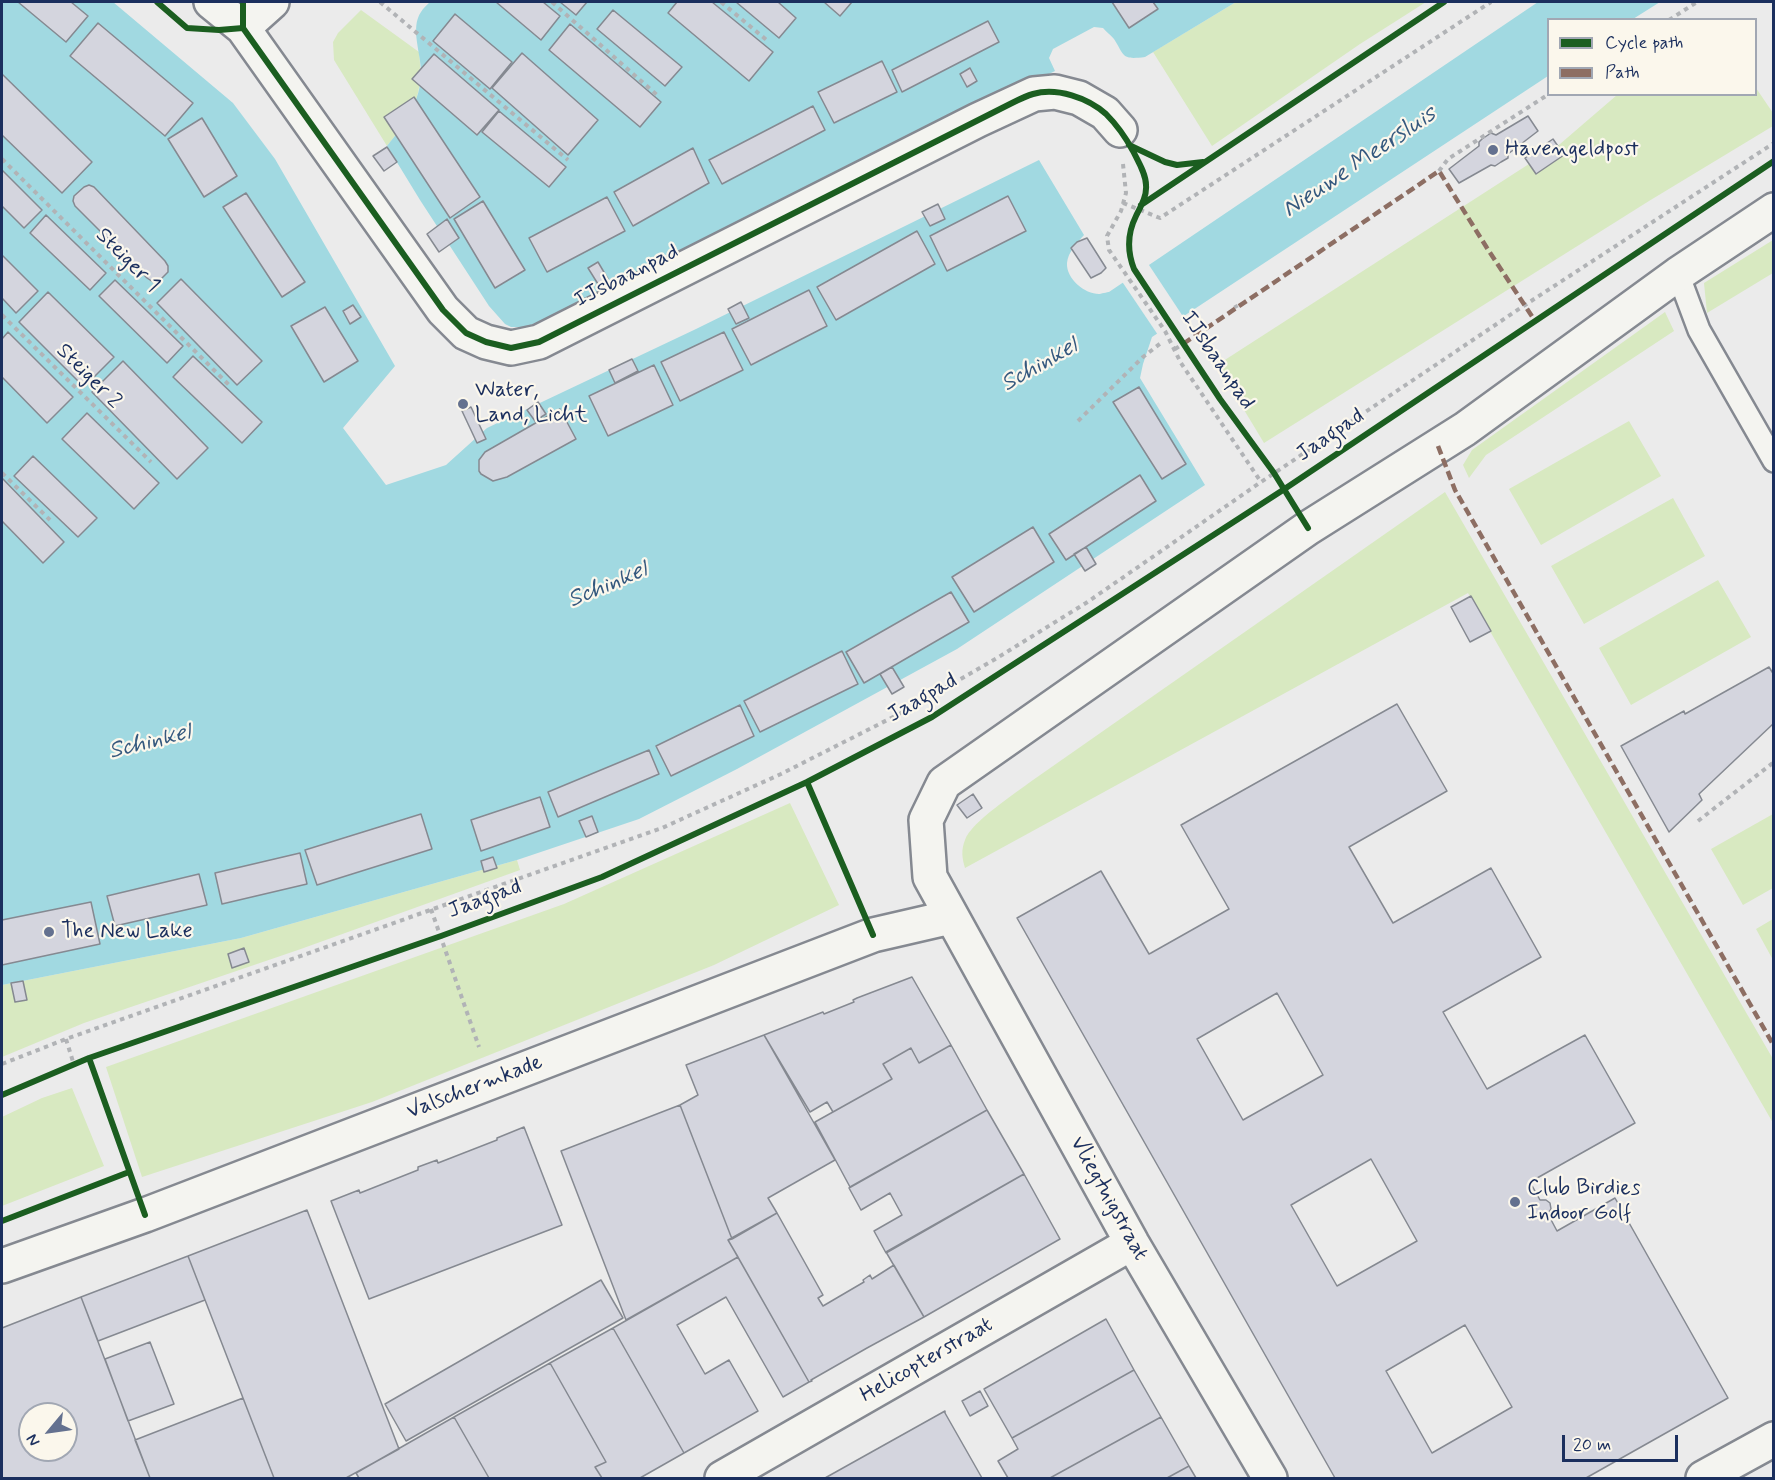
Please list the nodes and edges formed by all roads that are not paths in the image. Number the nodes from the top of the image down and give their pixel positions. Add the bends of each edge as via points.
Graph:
1 (211, 2) edge
2 (272, 2) edge
3 (243, 28) junction
4 (1120, 130) dead end
5 (1773, 210) edge
6 (1678, 274) junction
7 (1773, 461) edge
8 (951, 917) junction
9 (1132, 1243) junction
10 (2, 1266) edge
11 (1773, 1439) edge
12 (722, 1479) edge
13 (1270, 1479) edge
14 (1703, 1479) edge

1 - 3 street, IJsbaanpad
2 - 3 street
3 - 4 street, IJsbaanpad via 443,310 466,333 511,348 539,342 1034,94 1055,92 1079,98 1105,113
5 - 6 street
6 - 7 lane via 1700,330
6 - 8 street via 1465,429 1308,528 944,783 926,820 930,877
8 - 9 street, Vliegtuigstraat
8 - 10 street, Valschermkade via 873,935 145,1215
9 - 12 street, Helicopterstraat
9 - 13 street, Vliegtuigstraat
11 - 14 street

